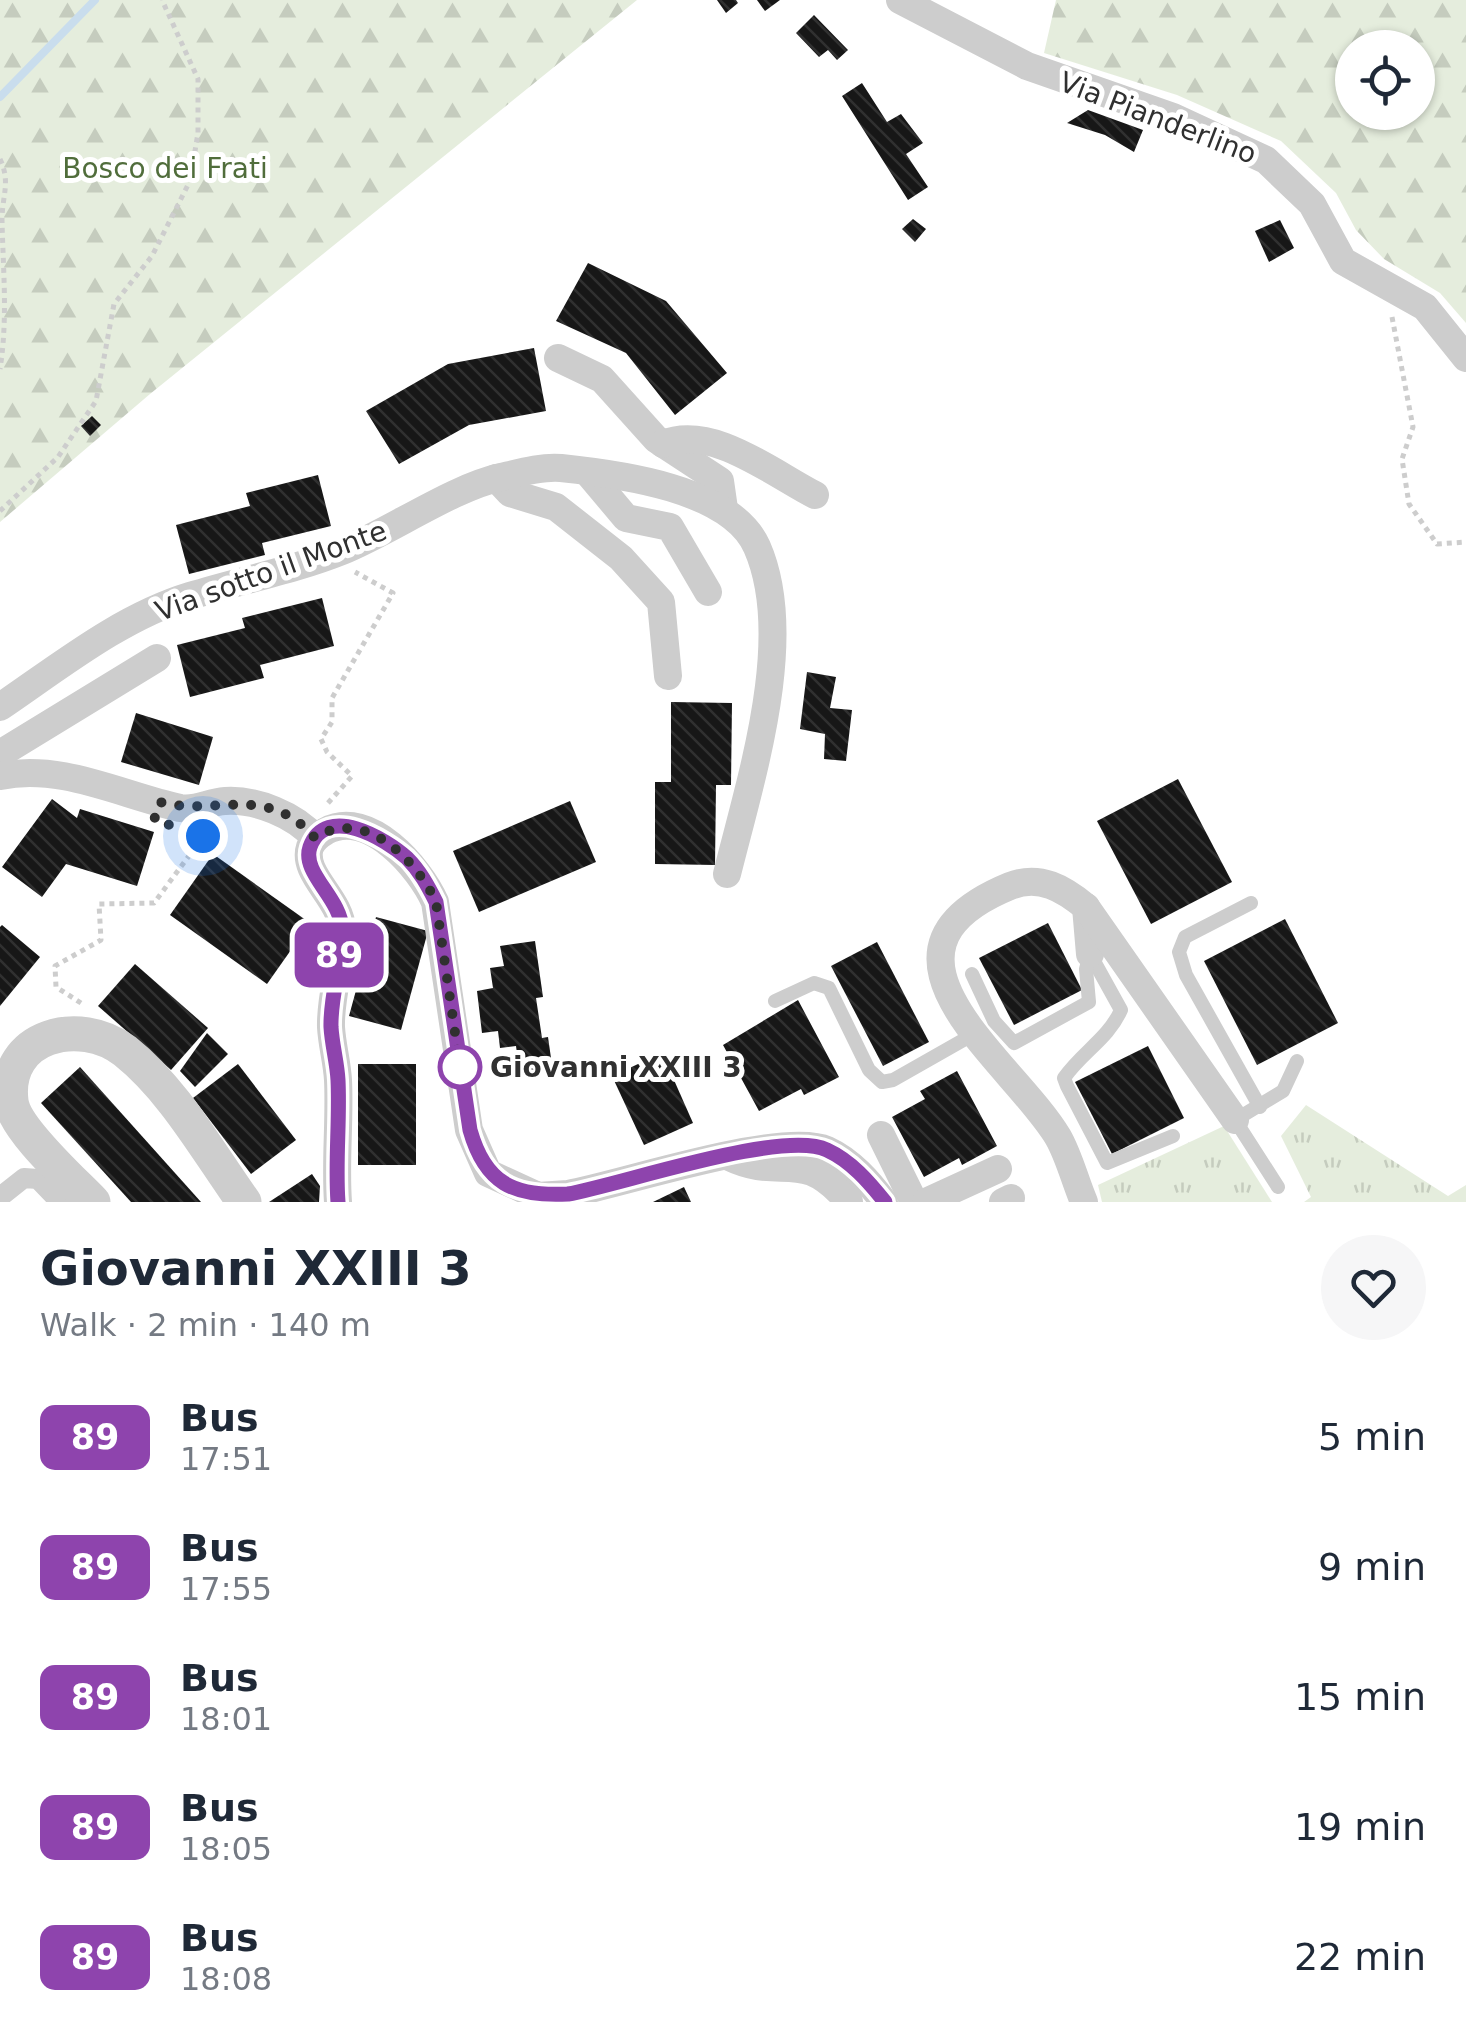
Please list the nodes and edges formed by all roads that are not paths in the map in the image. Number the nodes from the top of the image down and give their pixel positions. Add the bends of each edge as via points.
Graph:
1 (900, 0) edge
2 (558, 358) dead end
3 (1466, 358) edge
4 (663, 444) junction
5 (589, 474) junction
6 (496, 478) junction
7 (815, 496) dead end
8 (724, 509) junction
9 (708, 592) dead end
10 (157, 658) dead end
11 (668, 676) dead end
12 (0, 706) edge
13 (0, 754) edge
14 (0, 776) edge
15 (310, 833) junction
16 (727, 874) dead end
17 (1251, 902) dead end
18 (1086, 908) junction
19 (1090, 954) junction
20 (972, 974) dead end
21 (775, 1001) dead end
22 (974, 1034) junction
23 (1296, 1060) dead end
24 (5, 1103) edge
25 (1248, 1113) junction
26 (881, 1135) dead end
27 (1172, 1136) dead end
28 (729, 1157) junction
29 (998, 1169) dead end
30 (1278, 1187) dead end
31 (0, 1197) edge
32 (60, 1202) edge
33 (93, 1202) edge
34 (244, 1202) edge
35 (338, 1202) edge
36 (849, 1202) edge
37 (884, 1202) edge
38 (914, 1202) edge
39 (926, 1202) edge
40 (1084, 1202) edge

1 - 3 street, Via Pianderlino via 1027,66 1188,123 1266,160 1312,204 1343,261 1425,307
2 - 4 street, Via sotto il Monte via 602,379
4 - 7 street via 681,436 714,442
4 - 8 street, Via sotto il Monte via 720,481
5 - 6 street, Via sotto il Monte via 558,467
5 - 8 street, Via sotto il Monte via 678,489
5 - 9 street via 626,518 670,527
6 - 11 street via 510,493 556,507 621,558 661,602
6 - 12 street, Via sotto il Monte via 328,556 187,596 100,640
8 - 16 street, Via sotto il Monte via 756,543 771,589 767,708
10 - 13 street, Via sotto il Monte
14 - 15 street via 57,774 184,809 226,801 258,806
15 - 28 street via 359,827 404,856 425,879 441,924 470,1130 488,1173 538,1196
15 - 35 street via 309,863 336,900 342,927 331,1026
17 - 25 lane via 1185,936 1178,952
18 - 19 street
18 - 22 street via 1061,888 1034,881 983,898 952,926 939,977
18 - 25 street
19 - 20 lane via 1089,1002 1014,1043 994,1021
19 - 27 lane via 1121,1010 1112,1031 1072,1066 1067,1086 1106,1162
21 - 22 lane via 814,983 829,988 869,1070 882,1082
22 - 40 street via 1058,1138
23 - 25 lane via 1283,1091
24 - 33 street
24 - 34 street via 30,1050 54,1033 80,1030 123,1050 158,1086
25 - 30 lane
26 - 38 street
28 - 36 street via 756,1170 812,1168
28 - 37 street via 803,1144 825,1149
29 - 39 street
31 - 32 street via 24,1178 38,1179

